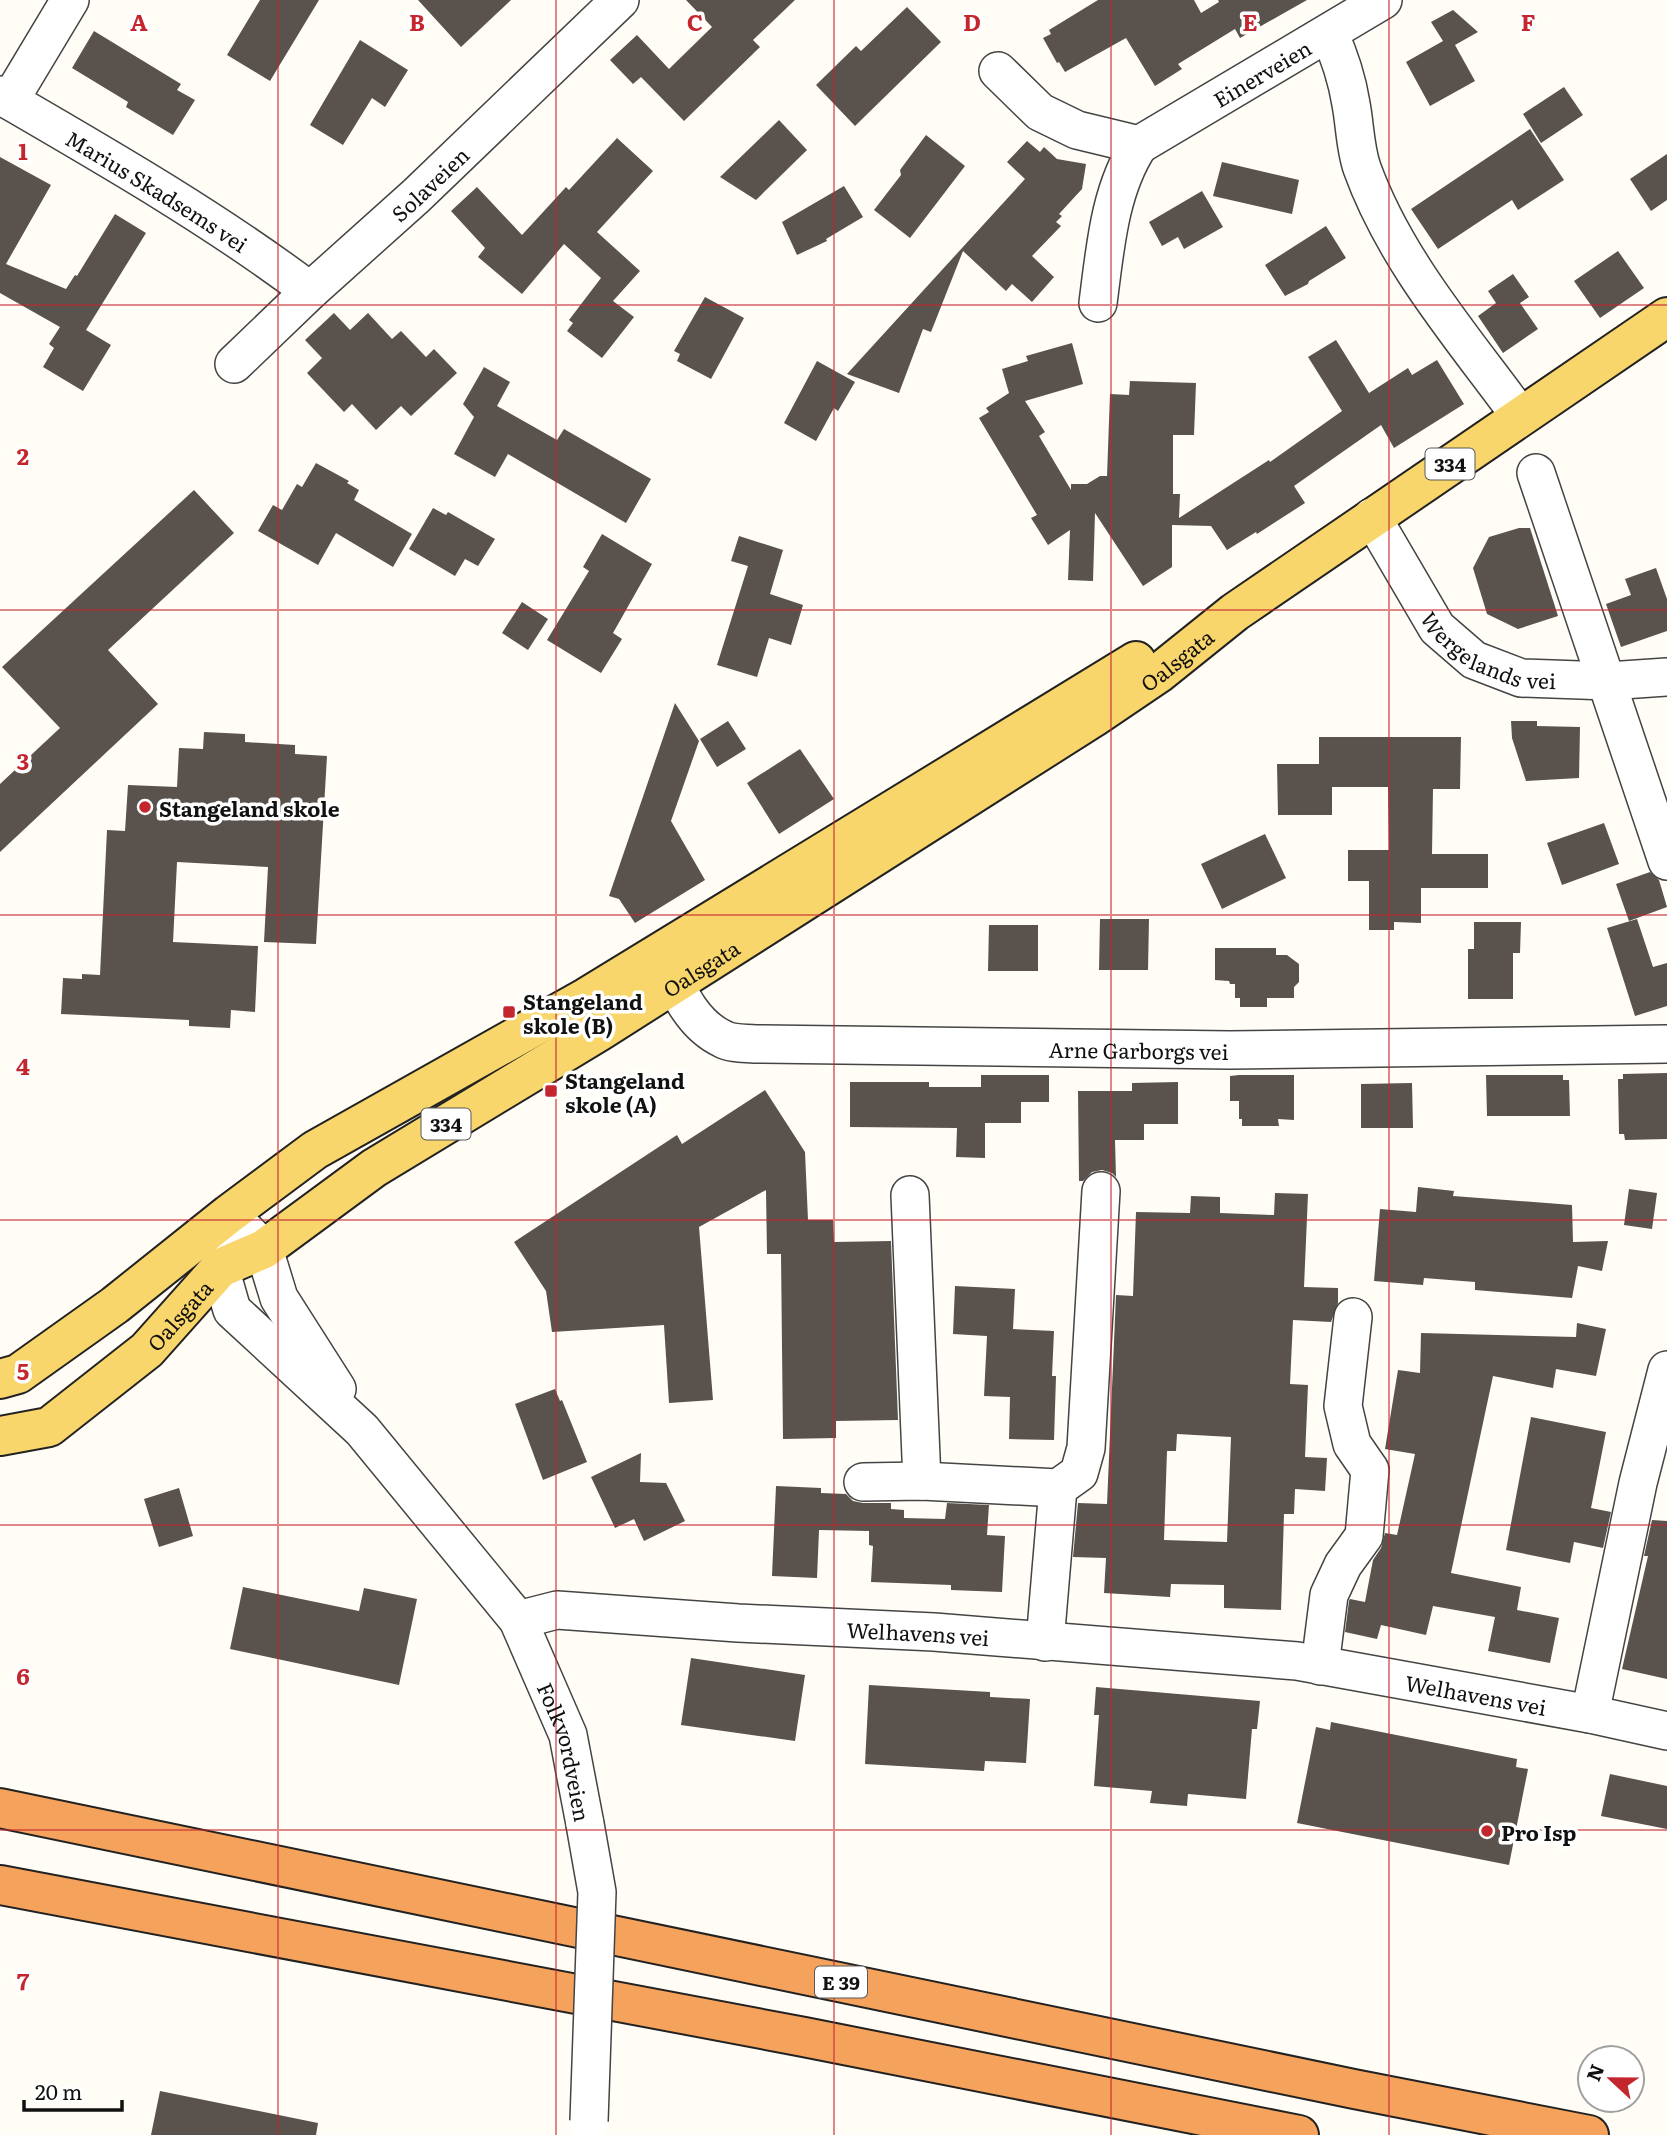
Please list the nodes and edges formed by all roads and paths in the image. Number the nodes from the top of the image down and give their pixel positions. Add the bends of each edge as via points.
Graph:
1 (70, 0) edge
2 (620, 0) edge
3 (1383, 0) edge
4 (1329, 33) junction
5 (998, 71) dead end
6 (5, 97) edge
7 (1139, 145) junction
8 (310, 291) junction
9 (1098, 303) dead end
10 (1667, 317) edge
11 (234, 364) dead end
12 (1520, 416) junction
13 (1536, 474) dead end
14 (1372, 517) junction
15 (1667, 677) edge
16 (1608, 681) junction
17 (1667, 861) edge
18 (667, 968) junction
19 (1667, 1044) edge
20 (1101, 1191) dead end
21 (910, 1195) dead end
22 (229, 1214) junction
23 (264, 1249) junction
24 (220, 1268) junction
25 (1353, 1317) dead end
26 (1667, 1370) edge
27 (0, 1379) edge
28 (362, 1430) junction
29 (0, 1436) edge
30 (922, 1481) junction
31 (863, 1482) dead end
32 (1653, 1482) edge
33 (1058, 1488) junction
34 (518, 1620) junction
35 (1045, 1642) junction
36 (1320, 1666) junction
37 (1590, 1714) junction
38 (1667, 1731) edge
39 (0, 1808) edge
40 (0, 1885) edge
41 (589, 2128) edge
42 (1299, 2135) edge
43 (1589, 2135) edge

1 - 6 street
2 - 8 street, Solaveien via 407,205
3 - 4 street, Einerveien
4 - 7 street, Einerveien
4 - 12 street via 1344,66 1361,166 1382,212 1445,315
5 - 7 street via 1040,112 1077,130
6 - 8 street, Marius Skadsems vei via 214,225
7 - 9 street via 1116,195
8 - 11 street, Solaveien
10 - 12 main road, Oalsgata / 334
12 - 14 main road, Oalsgata / 334
13 - 16 street
14 - 16 street, Wergelands vei via 1437,628 1474,660 1521,678
14 - 18 main road, Oalsgata / 334 via 1094,717
15 - 16 street, Wergelands vei
16 - 17 street
18 - 19 street, Arne Garborgs vei via 699,1023 724,1040 755,1044 1230,1050
18 - 22 main road, Oalsgata / 334 via 509,1042 316,1150
18 - 23 main road, Oalsgata / 334 via 374,1168
20 - 33 street via 1086,1448 1079,1473
21 - 30 street
22 - 23 street, Folkvordveien
22 - 24 street, Folkvordveien
22 - 27 main road, Oalsgata / 334 via 115,1306 18,1374
23 - 24 main road, Oalsgata / 334
23 - 28 street, Folkvordveien via 279,1298
24 - 28 street, Folkvordveien via 232,1310
24 - 29 main road, Oalsgata / 334 via 147,1350 49,1427
25 - 36 street via 1343,1406 1352,1444 1370,1470 1364,1536 1329,1595
26 - 32 street
28 - 34 street, Folkvordveien
30 - 31 street
30 - 33 street
32 - 37 street
33 - 35 street
34 - 35 street, Welhavens vei via 557,1610
34 - 41 street, Folkvordveien, bridge via 568,1735 597,1892
35 - 36 street, Welhavens vei
36 - 37 street, Welhavens vei
37 - 38 street, Welhavens vei
39 - 43 highway, E 39
40 - 42 highway

